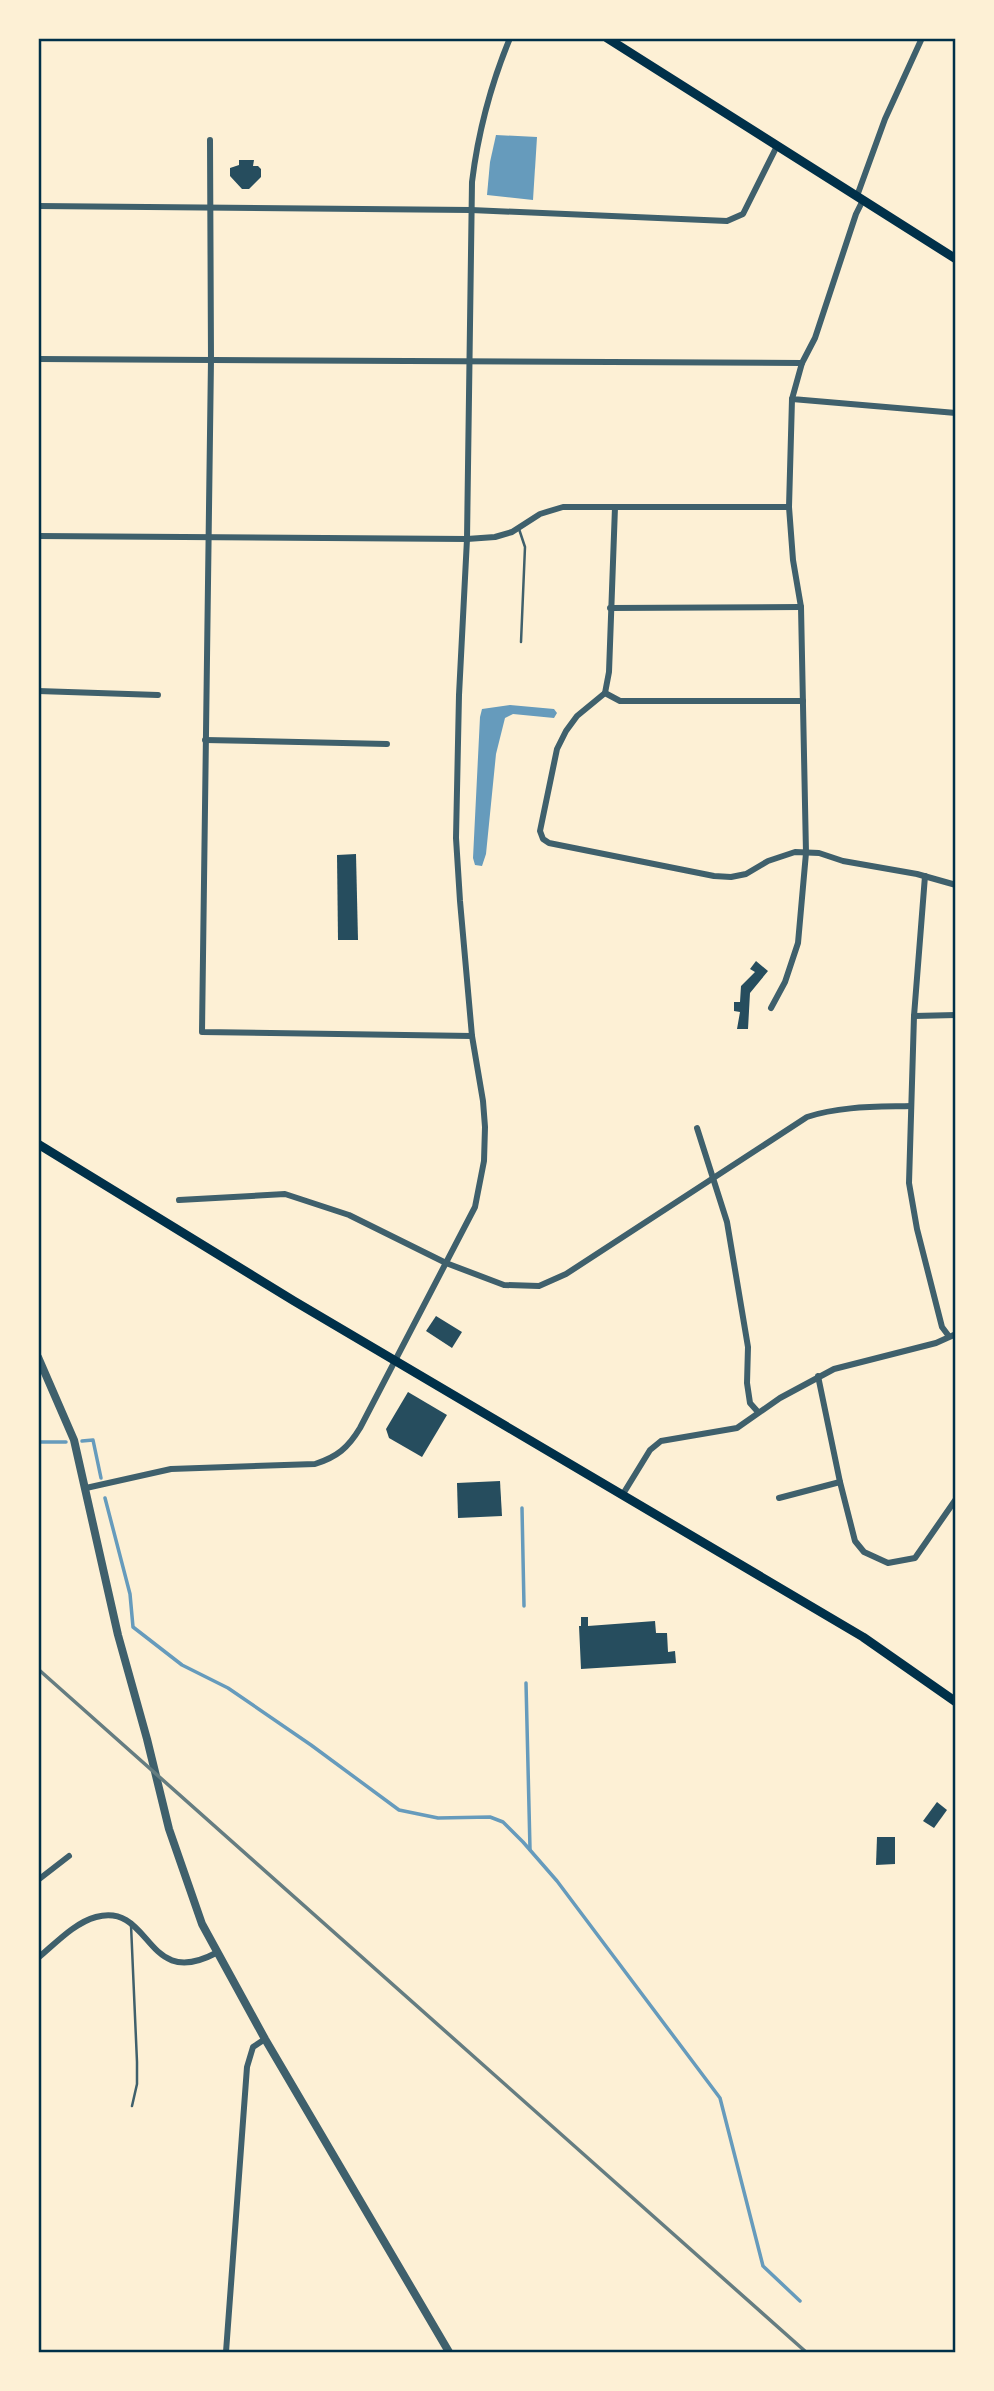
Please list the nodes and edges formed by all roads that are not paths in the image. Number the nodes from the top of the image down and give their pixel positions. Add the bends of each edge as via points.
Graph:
1 (510, 38) edge
2 (607, 38) edge
3 (922, 38) edge
4 (210, 140) dead end
5 (777, 146) junction
6 (860, 198) junction
7 (38, 206) edge
8 (210, 207) junction
9 (471, 210) junction
10 (956, 259) edge
11 (38, 359) edge
12 (211, 359) junction
13 (469, 362) junction
14 (802, 363) junction
15 (792, 399) junction
16 (956, 413) edge
17 (615, 507) junction
18 (789, 507) junction
19 (519, 529) junction
20 (38, 536) edge
21 (208, 536) junction
22 (467, 538) junction
23 (801, 607) junction
24 (610, 608) junction
25 (521, 642) dead end
26 (38, 691) edge
27 (605, 693) junction
28 (158, 695) dead end
29 (803, 701) junction
30 (205, 740) junction
31 (387, 744) dead end
32 (806, 853) junction
33 (925, 876) junction
34 (956, 885) edge
35 (771, 1008) dead end
36 (956, 1015) edge
37 (914, 1016) junction
38 (472, 1036) junction
39 (911, 1106) junction
40 (697, 1128) dead end
41 (38, 1144) edge
42 (713, 1180) junction
43 (179, 1200) dead end
44 (446, 1263) junction
45 (952, 1335) edge
46 (38, 1357) edge
47 (395, 1361) junction
48 (818, 1376) junction
49 (758, 1412) junction
50 (840, 1482) junction
51 (86, 1488) junction
52 (624, 1494) junction
53 (779, 1498) dead end
54 (956, 1499) edge
55 (956, 1702) edge
56 (69, 1856) dead end
57 (38, 1880) edge
58 (131, 1923) junction
59 (216, 1953) junction
60 (38, 1958) edge
61 (265, 2039) junction
62 (132, 2106) dead end
63 (226, 2353) edge
64 (449, 2353) edge

1 - 9 street via 479,134
2 - 5 main road
3 - 6 street via 885,119
4 - 8 street
5 - 6 main road
5 - 9 street via 743,214 727,221
6 - 10 main road
6 - 14 street via 815,338
7 - 8 street
8 - 9 street
8 - 12 street
9 - 13 street
11 - 12 street
12 - 13 street
12 - 21 street
13 - 14 street
13 - 22 street
14 - 15 street
15 - 16 street
15 - 18 street
17 - 18 street
17 - 19 street via 563,507 540,514
17 - 24 street
18 - 23 street
19 - 22 street via 495,537
19 - 25 lane via 525,547
20 - 21 street
21 - 22 street
21 - 30 street
22 - 38 street via 456,838
23 - 24 street
23 - 29 street
24 - 27 street
26 - 28 street
27 - 29 street via 620,701
27 - 32 street via 578,716 557,749 540,831 549,843 731,877 782,856
29 - 32 street
30 - 31 street
30 - 38 street via 202,1032
32 - 33 street
32 - 35 street via 798,943
33 - 34 street
33 - 37 street
36 - 37 street
37 - 39 street
38 - 44 street via 483,1101 484,1161 475,1208
39 - 42 street via 824,1111 807,1117
39 - 45 street via 909,1183 942,1326
40 - 42 street
41 - 47 main road
42 - 44 street via 566,1275 539,1286 504,1285
42 - 49 street via 736,1268 748,1347 750,1404
43 - 44 street via 285,1194 349,1215
44 - 47 street
45 - 48 street
46 - 51 street via 74,1440
47 - 51 street via 350,1444 335,1457 315,1464 171,1469
47 - 52 main road
48 - 49 street
48 - 50 street
49 - 52 street via 737,1428 656,1444
50 - 53 street
50 - 54 street via 855,1541 864,1552 888,1563 915,1558
51 - 59 street via 118,1635 169,1829 192,1900
52 - 55 main road via 863,1637
56 - 57 street
58 - 59 street via 172,1962 199,1962
58 - 60 street via 97,1916
58 - 62 lane via 137,2062
59 - 61 street
61 - 63 street via 253,2047 247,2067
61 - 64 street

